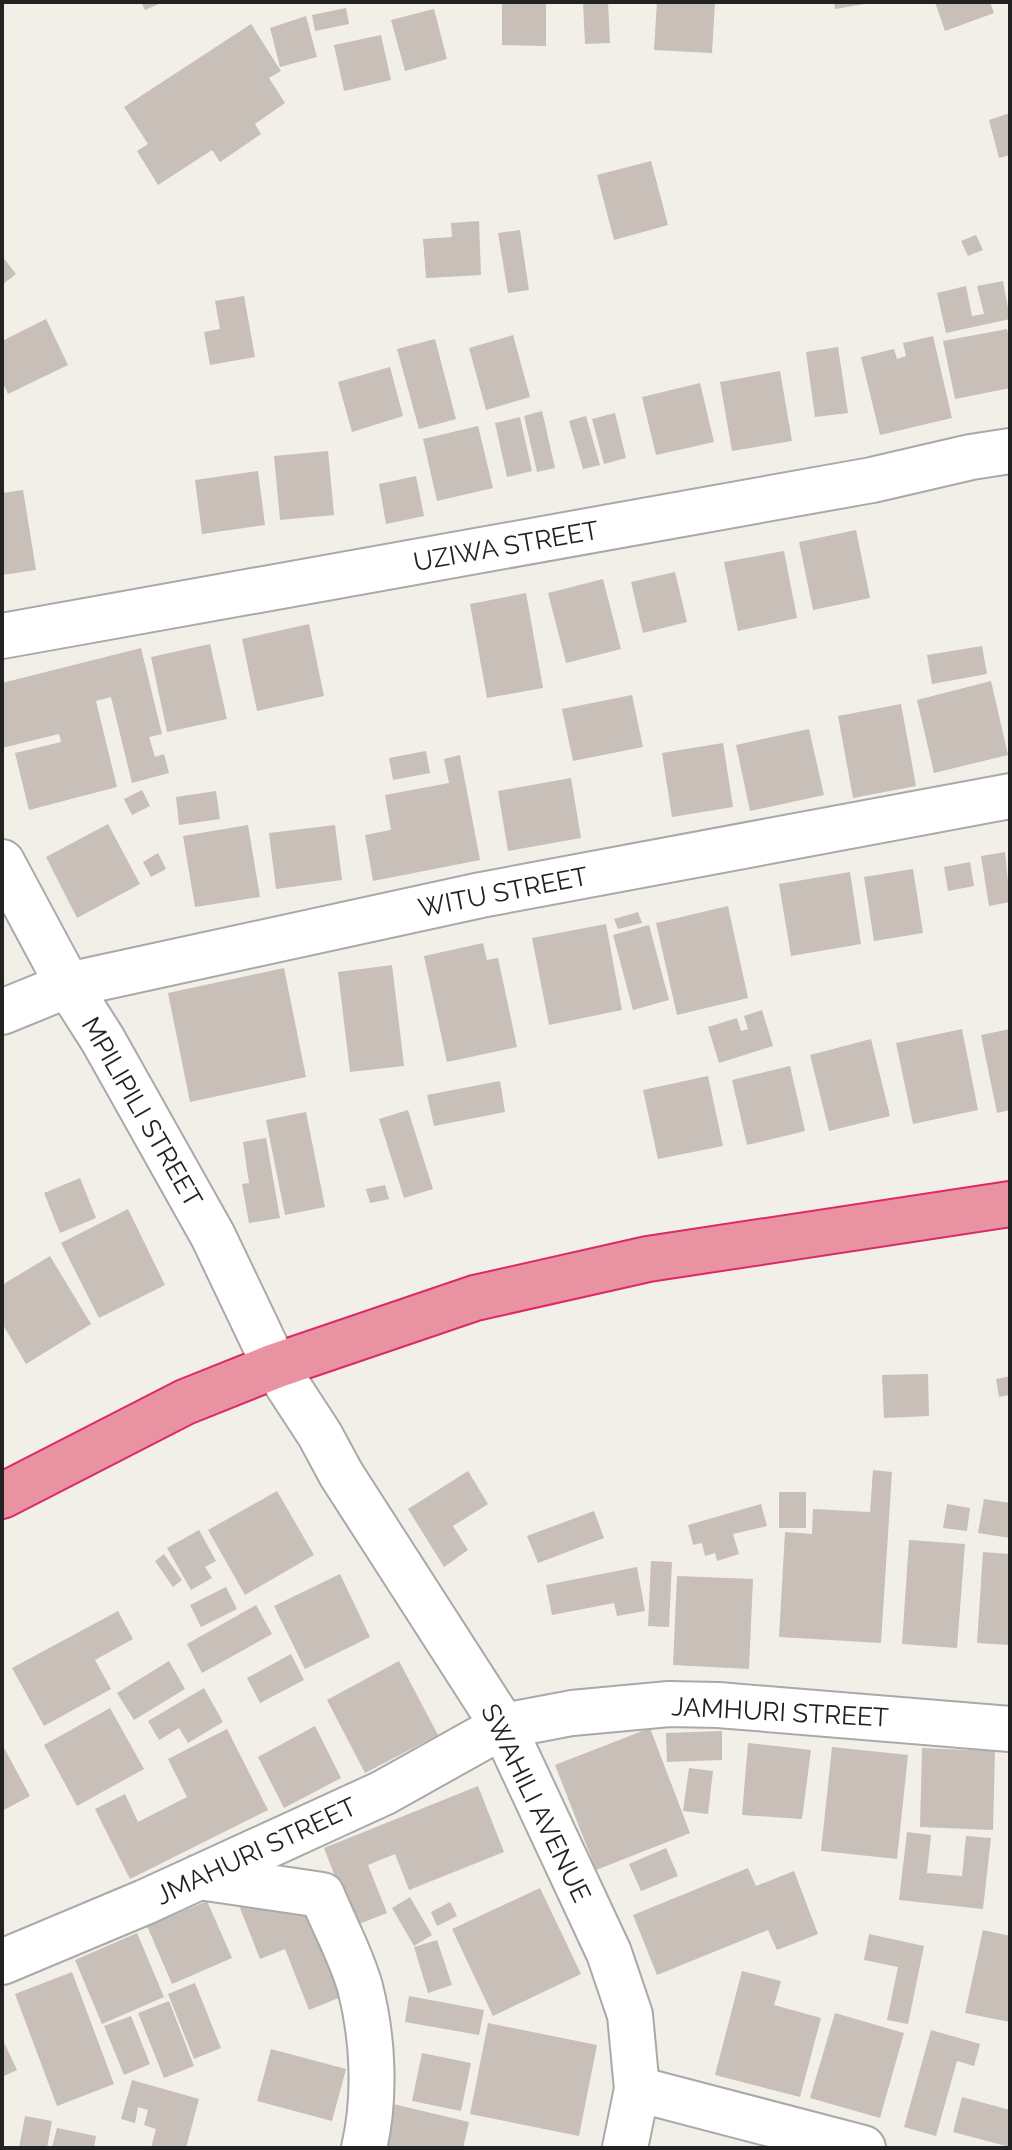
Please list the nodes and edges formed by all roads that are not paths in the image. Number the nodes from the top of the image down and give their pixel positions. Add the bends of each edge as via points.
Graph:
1 (1010, 451) edge
2 (2, 636) edge
3 (1010, 796) edge
4 (2, 862) edge
5 (68, 985) junction
6 (2, 1012) edge
7 (1010, 1204) edge
8 (275, 1366) junction
9 (2, 1496) edge
10 (503, 1726) junction
11 (1010, 1729) edge
12 (199, 1877) junction
13 (2, 1962) edge
14 (637, 2089) junction
15 (364, 2148) edge
16 (625, 2148) edge
17 (863, 2148) edge

1 - 2 street, UZIWA STREET
3 - 5 street, WITU STREET via 481,895
4 - 5 street, MPILIPILI STREET
5 - 6 street, WITU STREET
5 - 8 street, MPILIPILI STREET via 213,1236
7 - 8 highway via 648,1259 475,1298
8 - 9 highway via 185,1402
8 - 10 street, SWAHILI AVENUE
10 - 11 street, JAMHURI STREET via 669,1704
10 - 12 street, JMAHURI STREET via 383,1793
10 - 14 street, SWAHILI AVENUE via 609,1953 630,2015
12 - 13 street, JMAHURI STREET
12 - 15 street via 322,1895 360,1986 366,2018 371,2082
14 - 16 street, SWAHILI AVENUE
14 - 17 street

